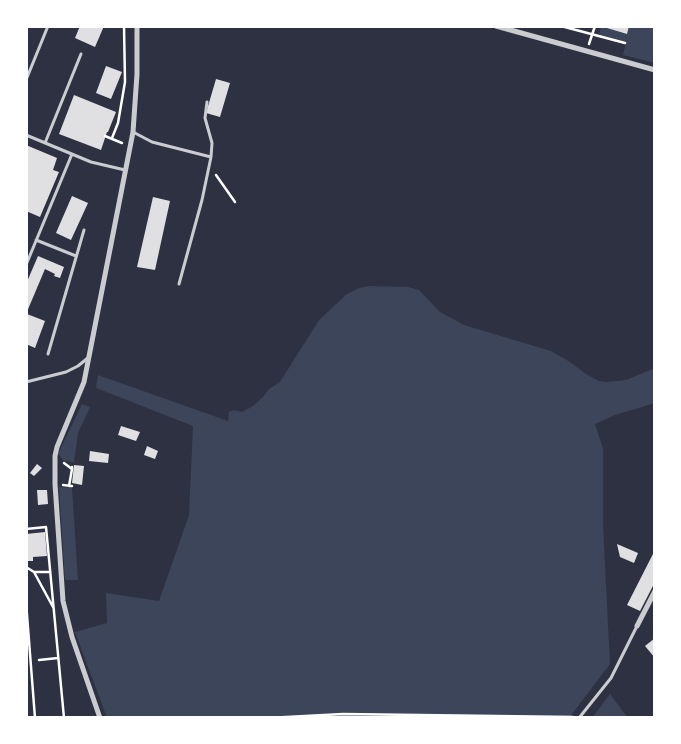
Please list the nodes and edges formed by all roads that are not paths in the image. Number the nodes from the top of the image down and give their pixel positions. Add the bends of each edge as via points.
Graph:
1 (48, 26) edge
2 (137, 26) edge
3 (496, 26) edge
4 (81, 54) dead end
5 (655, 70) edge
6 (26, 80) edge
7 (208, 102) dead end
8 (133, 132) junction
9 (26, 135) edge
10 (45, 143) junction
11 (72, 154) junction
12 (211, 157) junction
13 (125, 170) junction
14 (84, 230) dead end
15 (36, 240) junction
16 (76, 256) junction
17 (26, 264) edge
18 (179, 284) dead end
19 (48, 354) dead end
20 (89, 357) junction
21 (26, 382) edge
22 (655, 591) edge
23 (637, 626) joint
24 (100, 718) edge
25 (579, 718) edge

1 - 6 lane
2 - 8 street
3 - 5 street
4 - 10 lane
7 - 12 lane via 205,118 212,143
8 - 12 lane via 152,142
8 - 13 street
9 - 10 lane
10 - 11 lane
11 - 13 lane
11 - 15 lane
12 - 18 lane
13 - 20 street
14 - 16 lane
15 - 16 lane
15 - 17 lane
16 - 19 lane
20 - 21 lane via 66,372
20 - 24 street via 84,382 57,447 55,484 65,612
22 - 23 street
23 - 25 lane via 611,678

